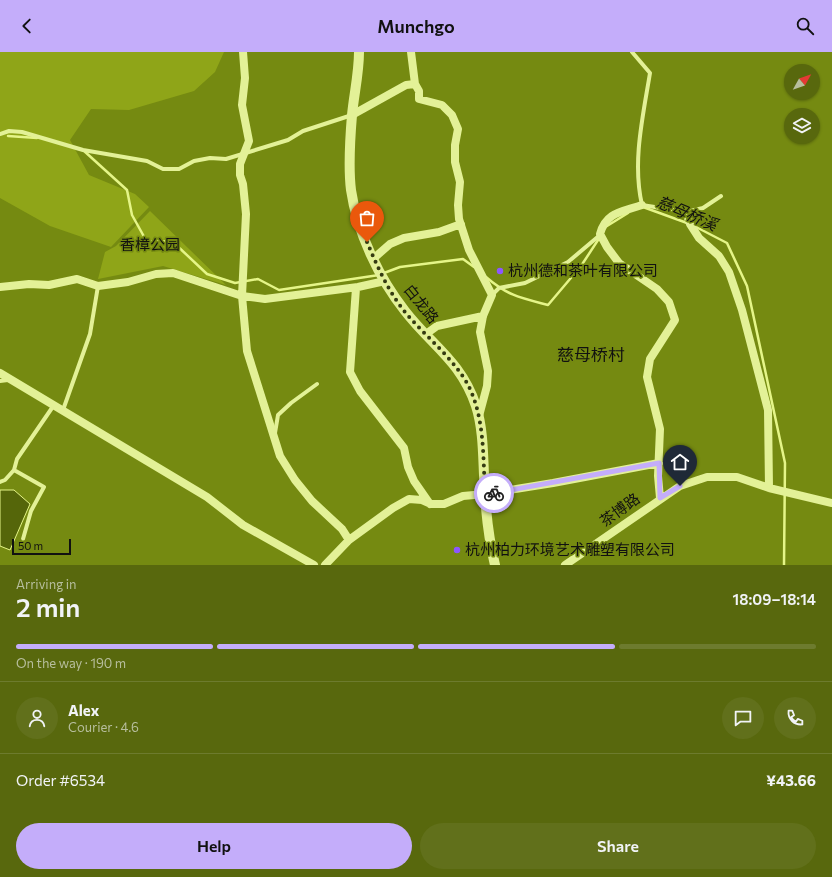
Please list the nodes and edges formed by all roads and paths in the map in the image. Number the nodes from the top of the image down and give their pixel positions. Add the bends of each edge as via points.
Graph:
1 (243, 52) edge
2 (359, 52) edge
3 (411, 52) edge
4 (632, 52) edge
5 (416, 84) junction
6 (352, 115) junction
7 (0, 134) edge
8 (245, 153) junction
9 (721, 196) dead end
10 (642, 205) junction
11 (686, 212) junction
12 (461, 224) junction
13 (600, 234) junction
14 (374, 258) junction
15 (385, 281) junction
16 (98, 286) junction
17 (0, 287) edge
18 (356, 288) junction
19 (492, 295) junction
20 (242, 296) junction
21 (483, 316) junction
22 (426, 334) junction
23 (0, 373) edge
24 (10, 379) junction
25 (0, 381) edge
26 (317, 384) dead end
27 (55, 405) junction
28 (63, 410) junction
29 (478, 417) junction
30 (274, 439) junction
31 (659, 463) junction
32 (14, 470) junction
33 (0, 482) edge
34 (769, 488) junction
35 (485, 494) junction
36 (660, 498) junction
37 (832, 503) edge
38 (431, 504) junction
39 (23, 538) dead end
40 (349, 540) junction
41 (314, 565) edge
42 (325, 565) edge
43 (495, 565) edge
44 (565, 565) edge

1 - 8 street via 245,78 242,105 249,141
2 - 6 street, 白龙路
3 - 5 street
4 - 10 lane via 650,73 640,136 638,188
5 - 6 street via 406,85
5 - 12 street via 419,99 442,105 452,115 458,129 454,162 460,182 458,205
6 - 8 lane via 303,130 288,140
6 - 14 street, 白龙路 via 351,190
7 - 8 lane via 9,131 22,132 83,150 147,161 163,169 179,169 194,161 226,159
8 - 20 street via 240,164 246,214
9 - 11 lane via 703,208
10 - 11 lane
10 - 13 street via 612,215 603,223
11 - 34 street via 699,238 719,256 729,272 742,310 768,410
12 - 14 street via 439,232 397,241
12 - 19 street via 469,250
13 - 19 lane via 568,262 525,282 499,288
13 - 31 street via 619,263 658,289 669,302 674,320 650,359 647,377 660,429
14 - 15 street, 白龙路
15 - 18 street
15 - 22 street, 白龙路 via 404,311
16 - 17 street via 77,279 49,285
16 - 20 street via 128,282 156,274 173,274
16 - 28 lane via 90,334
18 - 20 street via 265,299
18 - 38 street via 350,372 360,391 404,448 411,474
19 - 21 street
20 - 30 street via 247,351
21 - 22 street via 437,326
21 - 29 street via 480,332 488,371 487,386
22 - 29 street, 白龙路 via 454,364 468,384
23 - 24 street
24 - 25 lane
24 - 27 street
26 - 30 lane via 278,415
27 - 28 street
27 - 32 lane via 17,459
28 - 41 street via 207,497 243,525
29 - 35 street, 白龙路
30 - 40 street via 280,456 295,480 312,501 342,529
31 - 35 street
31 - 36 street
32 - 33 lane
32 - 39 lane via 44,487 31,511
34 - 36 street, 茶博路 via 737,477 707,477 680,486
34 - 37 street, 茶博路
35 - 38 street via 464,496 444,504
35 - 43 street, 白龙路
36 - 44 street, 茶博路
38 - 40 street via 409,499
40 - 42 street

